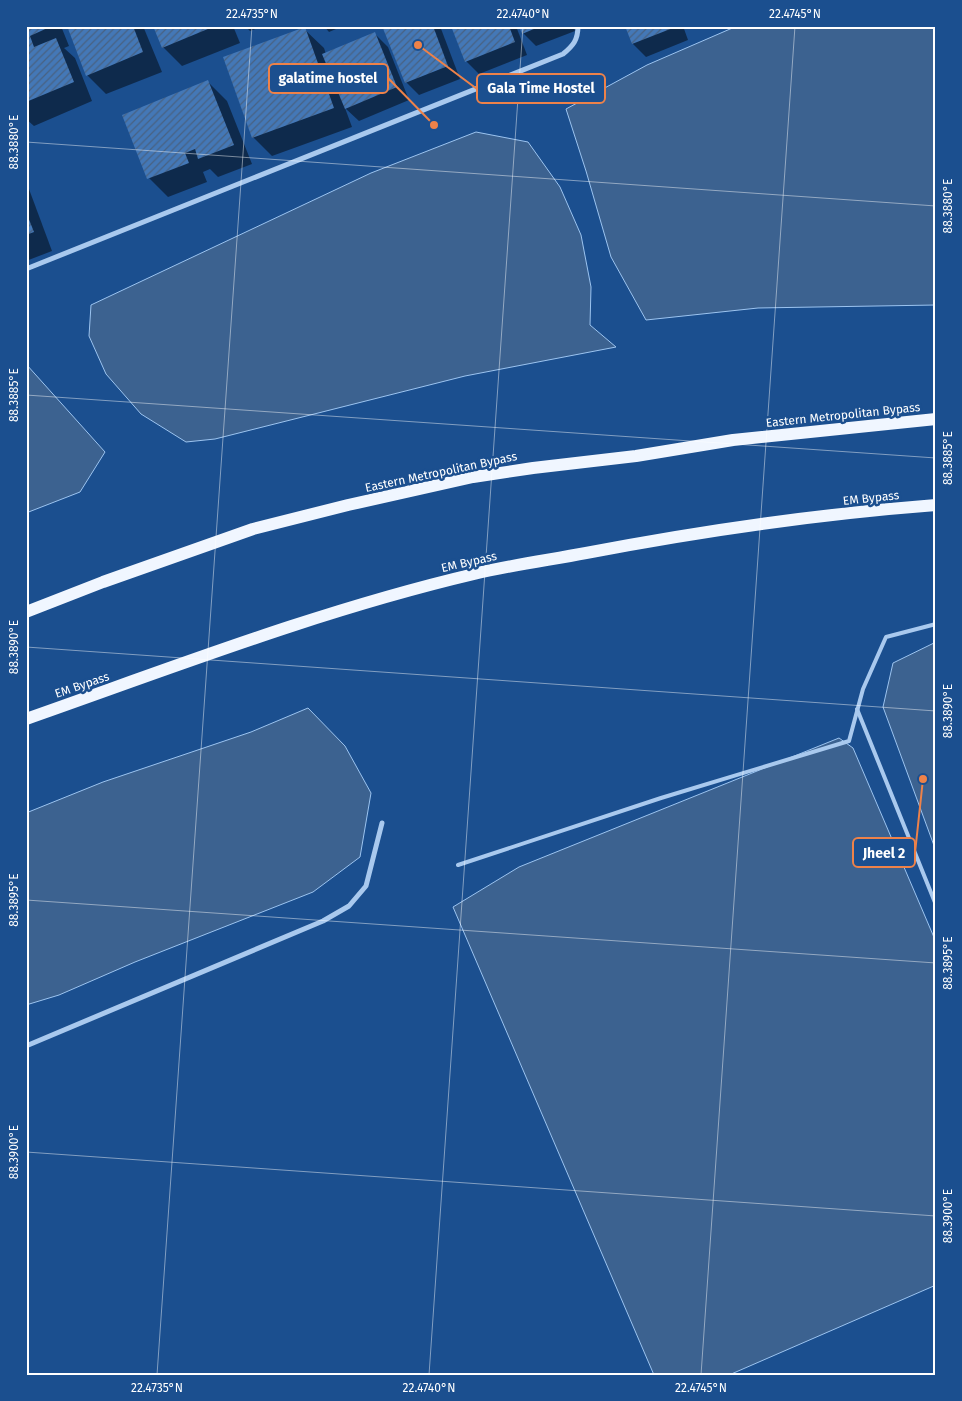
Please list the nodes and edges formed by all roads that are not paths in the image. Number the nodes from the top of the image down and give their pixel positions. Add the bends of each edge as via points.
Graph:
1 (578, 26) edge
2 (26, 269) edge
3 (936, 419) edge
4 (936, 505) edge
5 (26, 612) edge
6 (936, 624) edge
7 (858, 709) junction
8 (26, 719) edge
9 (382, 823) dead end
10 (458, 865) dead end
11 (936, 905) edge
12 (26, 1046) edge

1 - 2 street via 573,46 563,54
3 - 5 main road, Eastern Metropolitan Bypass via 734,440 473,477 253,529
4 - 8 main road, EM Bypass via 789,520 475,574 271,632
6 - 7 lane via 886,637 863,689
7 - 10 lane via 849,741
7 - 11 lane
9 - 12 street via 366,886 349,906 323,922

